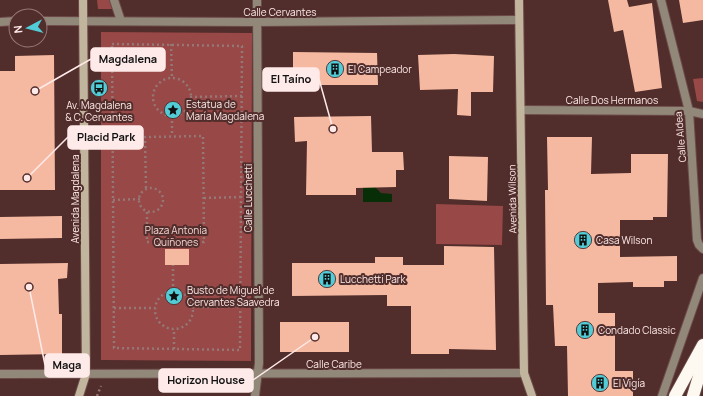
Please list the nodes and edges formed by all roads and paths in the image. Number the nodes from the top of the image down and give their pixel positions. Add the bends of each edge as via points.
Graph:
1 (83, 0) edge
2 (114, 0) edge
3 (257, 0) edge
4 (520, 0) edge
5 (661, 0) edge
6 (519, 20) junction
7 (48, 21) edge
8 (84, 21) junction
9 (121, 21) junction
10 (257, 22) junction
11 (171, 44) junction
12 (172, 78) junction
13 (242, 96) junction
14 (190, 97) junction
15 (521, 110) junction
16 (689, 111) junction
17 (703, 114) edge
18 (172, 116) junction
19 (172, 136) junction
20 (146, 188) junction
21 (241, 197) junction
22 (204, 198) junction
23 (113, 200) junction
24 (140, 200) junction
25 (147, 211) junction
26 (703, 249) edge
27 (173, 266) dead end
28 (703, 278) edge
29 (173, 291) junction
30 (192, 307) junction
31 (240, 307) junction
32 (114, 308) junction
33 (155, 308) junction
34 (174, 328) junction
35 (703, 345) edge
36 (174, 349) junction
37 (703, 363) edge
38 (524, 373) junction
39 (0, 374) edge
40 (86, 374) junction
41 (257, 374) junction
42 (101, 386) dead end
43 (79, 396) edge
44 (97, 396) edge
45 (255, 396) edge
46 (532, 396) edge
47 (662, 396) edge
48 (675, 396) edge
49 (692, 396) edge

1 - 8 street, Avenida Magdalena
2 - 9 street
3 - 10 street, Calle Lucchetti
4 - 6 street, Avenida Wilson
5 - 16 street, Calle Aldea
6 - 10 street, Calle Cervantes
6 - 15 street, Avenida Wilson
7 - 8 street, Calle Cervantes
8 - 9 street, Calle Cervantes
8 - 40 street, Avenida Magdalena
9 - 10 street, Calle Cervantes
10 - 41 street, Calle Lucchetti
11 - 12 path
11 - 13 path via 242,46
11 - 23 path via 112,44
12 - 14 path via 184,83
12 - 18 path via 159,83 154,90 153,99 160,111
13 - 14 path
13 - 21 path
14 - 18 path via 184,111
15 - 16 street, Calle Dos Hermanos
15 - 38 street, Avenida Wilson
16 - 17 street, Calle Dos Hermanos
16 - 26 street, Calle Aldea via 698,240
18 - 19 path
19 - 20 path via 145,137
19 - 22 path via 203,136
20 - 24 path via 141,193
20 - 25 path via 157,189 163,198 160,208 153,212
21 - 22 path
21 - 31 path
22 - 25 path via 204,242 147,242
23 - 24 path
23 - 32 path
24 - 25 path
27 - 29 path
28 - 47 street
29 - 30 path via 186,296
29 - 33 path via 161,296
30 - 31 path
30 - 34 path via 189,320
31 - 36 path via 240,350
32 - 33 path
32 - 36 path via 114,348
33 - 34 path via 161,324
34 - 36 path
35 - 48 highway
37 - 49 highway
38 - 41 street, Calle Caribe
38 - 46 street, Avenida Wilson
39 - 40 street, Calle Caribe
40 - 41 street, Calle Caribe
40 - 43 street, Avenida Magdalena
41 - 45 street, Calle Lucchetti
42 - 44 path

